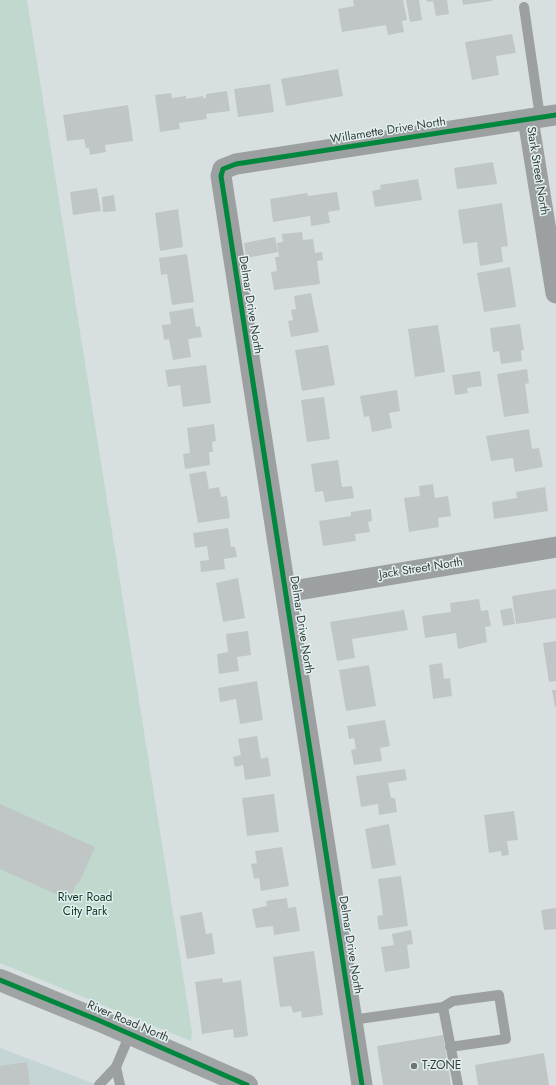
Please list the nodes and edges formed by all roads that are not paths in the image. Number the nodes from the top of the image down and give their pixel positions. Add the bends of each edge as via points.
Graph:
1 (524, 7) dead end
2 (542, 117) edge
3 (223, 169) joint
4 (556, 293) edge
5 (556, 547) edge
6 (286, 592) junction
7 (0, 980) edge
8 (443, 1008) junction
9 (352, 1020) junction
10 (130, 1034) junction
11 (450, 1047) junction
12 (116, 1067) junction
13 (99, 1085) edge
14 (120, 1085) edge
15 (247, 1085) edge
16 (362, 1085) edge
17 (458, 1085) edge

1 - 2 lane
2 - 3 street, Willamette Drive North via 236,164
2 - 4 street, Stark Street North
3 - 6 street, Delmar Drive North via 221,186
5 - 6 street, Jack Street North
6 - 9 street, Delmar Drive North
7 - 10 main road, River Road North
8 - 9 lane
8 - 11 lane
8 - 11 lane via 453,1001 499,995 506,1039
9 - 16 street, Delmar Drive North
10 - 12 lane
10 - 15 main road, River Road North
11 - 17 lane
12 - 13 lane
12 - 14 lane

